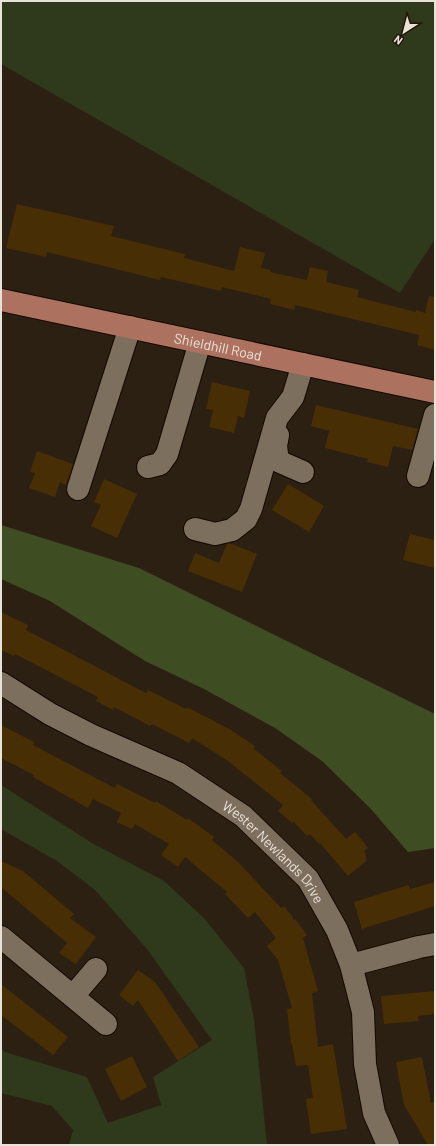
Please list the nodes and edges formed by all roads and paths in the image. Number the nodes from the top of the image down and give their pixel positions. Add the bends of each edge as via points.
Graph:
1 (1, 300) edge
2 (130, 327) junction
3 (200, 342) junction
4 (308, 365) junction
5 (435, 392) edge
6 (435, 415) edge
7 (148, 467) dead end
8 (303, 472) dead end
9 (418, 476) dead end
10 (78, 489) dead end
11 (196, 529) dead end
12 (1, 683) edge
13 (1, 938) edge
14 (435, 944) edge
15 (351, 965) junction
16 (96, 969) dead end
17 (72, 996) junction
18 (106, 1024) dead end
19 (388, 1145) edge

1 - 2 main road, Shieldhill Road
2 - 3 main road, Shieldhill Road
2 - 10 street
3 - 4 main road, Shieldhill Road
3 - 7 street via 167,454 160,464
4 - 5 main road, Shieldhill Road
4 - 8 street via 303,392 279,430 276,446 278,461
4 - 11 street via 293,397 277,418 246,519 232,530 215,534
6 - 9 street
12 - 15 street, Wester Newlands Drive via 50,714 91,735 178,773 243,816 308,879 336,930
13 - 17 street
14 - 15 street
15 - 19 street, Wester Newlands Drive via 363,1012 365,1064 374,1112
16 - 17 street
17 - 18 street

